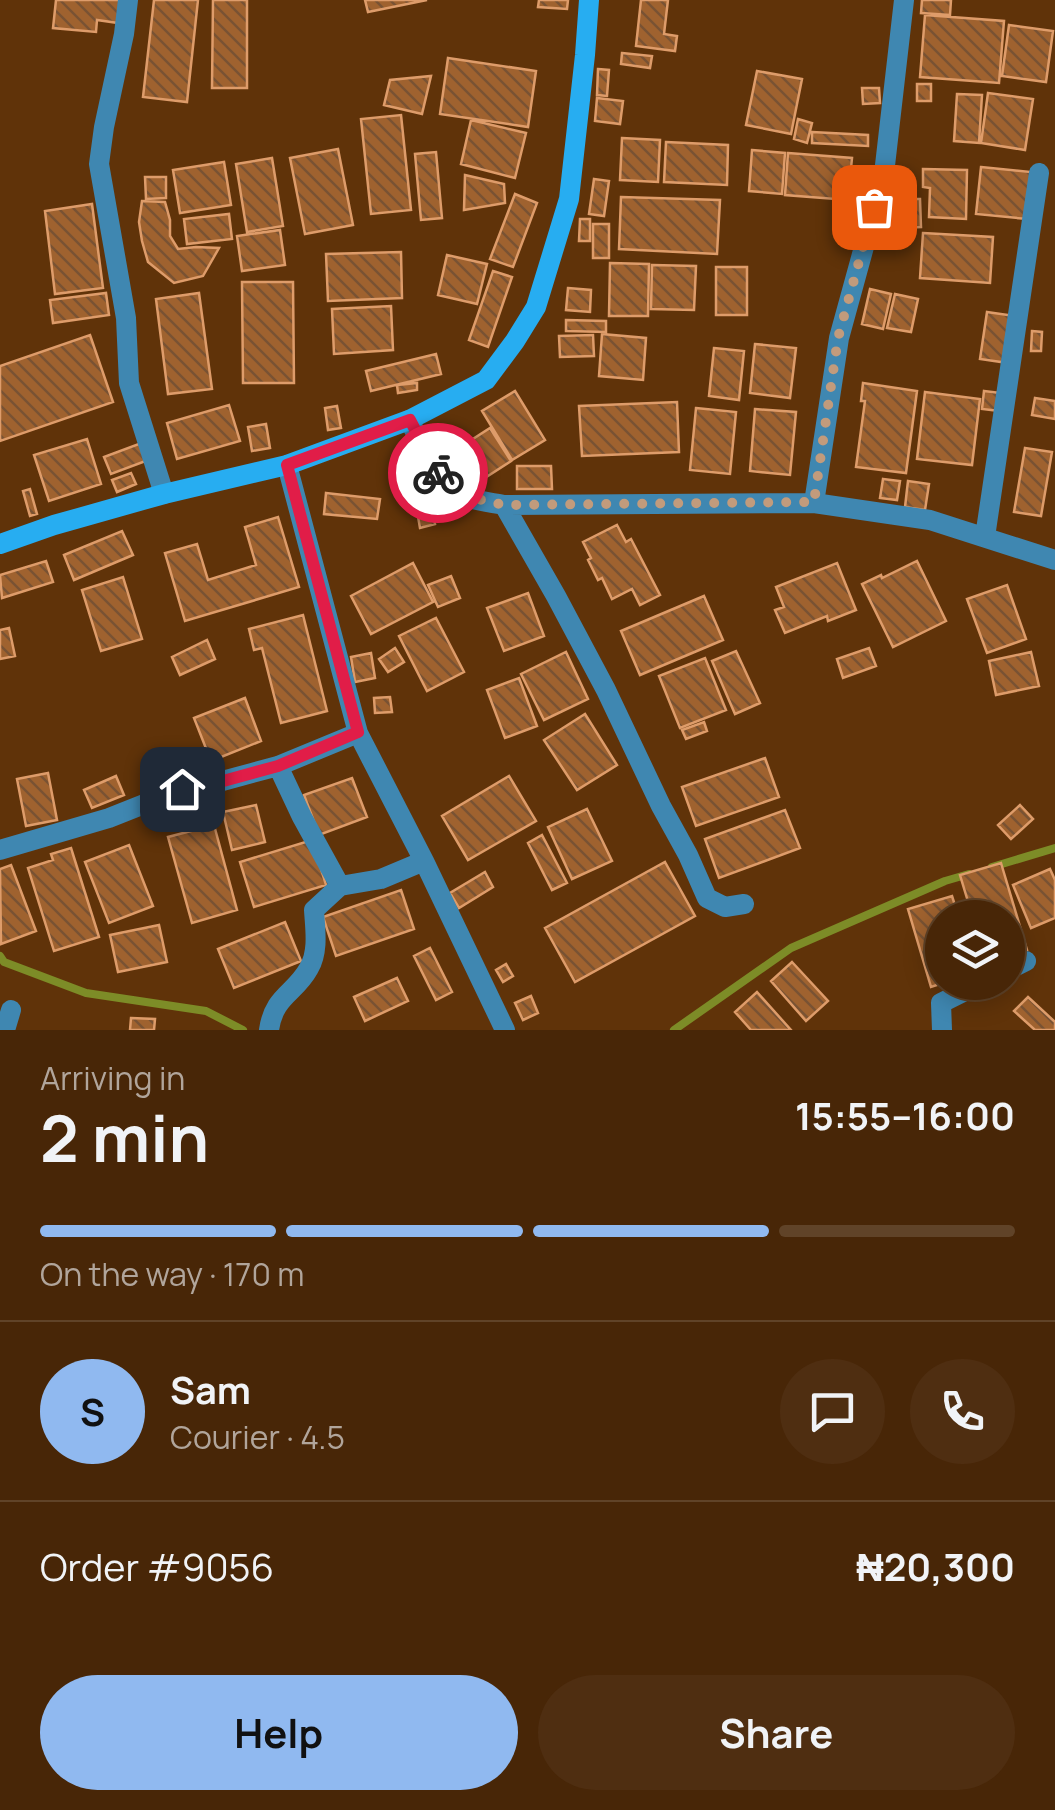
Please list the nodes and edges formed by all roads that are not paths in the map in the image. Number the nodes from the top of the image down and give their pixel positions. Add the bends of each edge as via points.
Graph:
1 (128, 0) edge
2 (588, 0) edge
3 (904, 0) edge
4 (1039, 172) dead end
5 (410, 420) junction
6 (287, 465) junction
7 (164, 494) junction
8 (814, 502) junction
9 (504, 505) junction
10 (985, 537) junction
11 (0, 544) edge
12 (1055, 560) edge
13 (358, 732) junction
14 (278, 766) junction
15 (0, 850) edge
16 (424, 860) junction
17 (340, 886) junction
18 (744, 904) dead end
19 (948, 1000) edge
20 (269, 1030) edge
21 (505, 1030) edge
22 (942, 1030) edge

1 - 7 street via 99,164 126,318 129,382
2 - 5 street via 568,199 536,306 486,380
3 - 8 street via 884,174 838,338
4 - 10 street
5 - 6 street
5 - 9 street via 452,493
6 - 7 street
6 - 13 street
7 - 11 street
8 - 9 street
8 - 10 street via 930,520
9 - 18 street via 606,690 707,898 726,908
10 - 12 street
13 - 14 street
13 - 16 street
14 - 15 street via 182,789
14 - 17 street
16 - 17 street via 381,879
16 - 21 street
17 - 20 street via 314,910 310,968 277,1003
19 - 22 street via 942,1003

